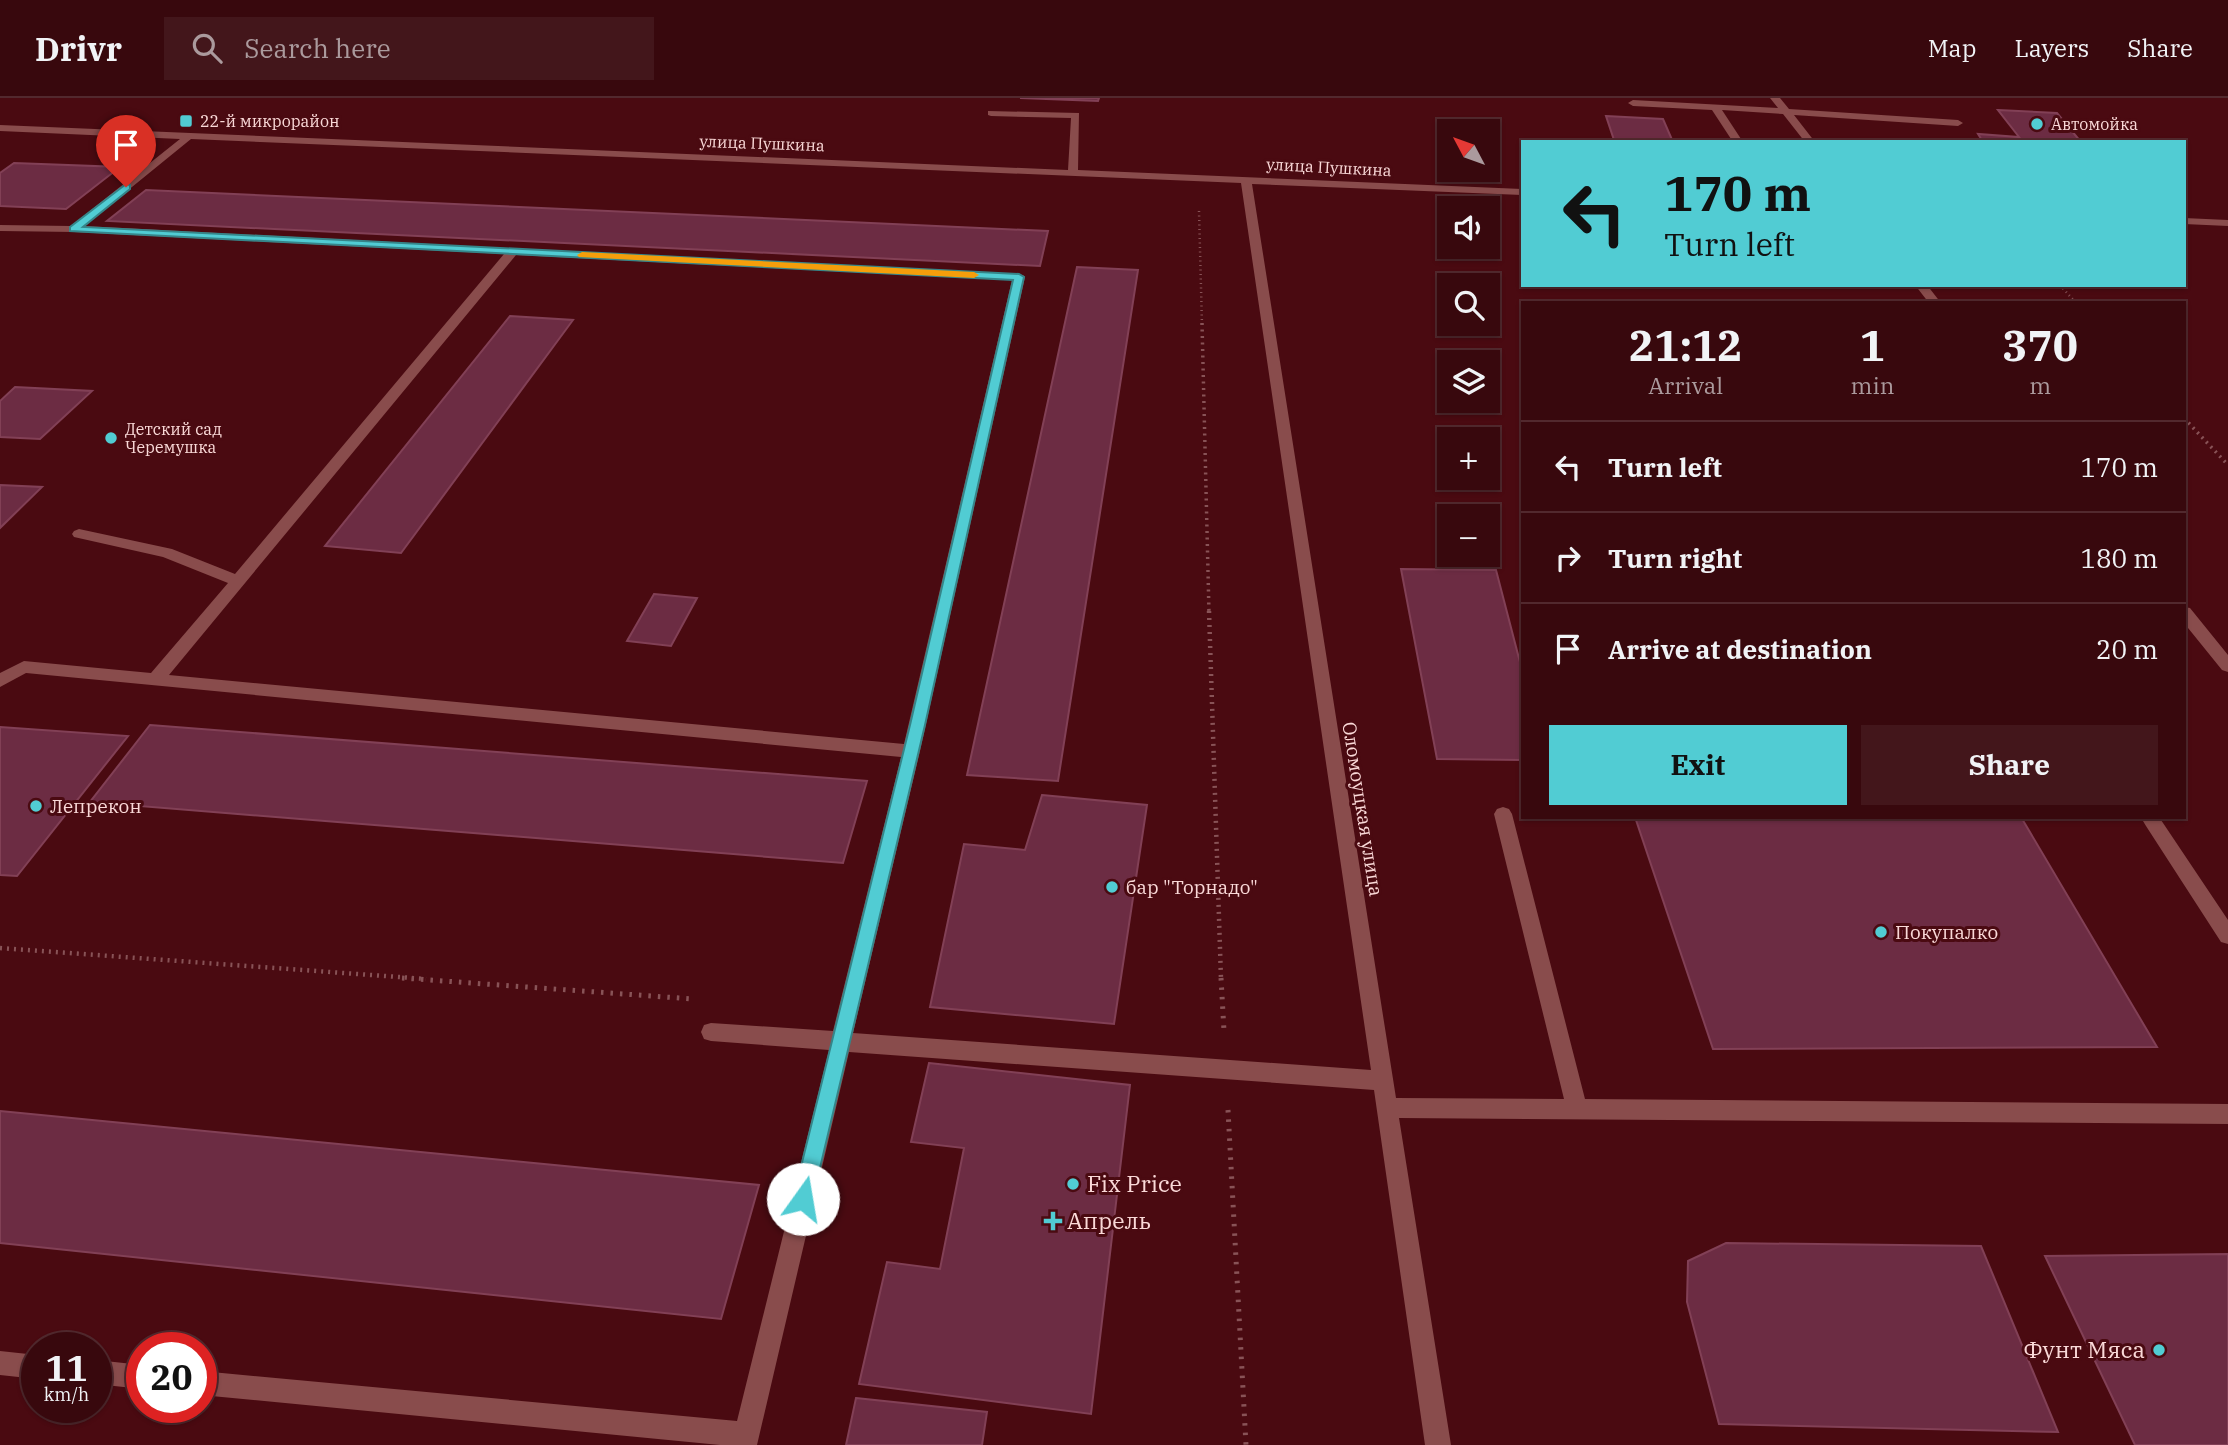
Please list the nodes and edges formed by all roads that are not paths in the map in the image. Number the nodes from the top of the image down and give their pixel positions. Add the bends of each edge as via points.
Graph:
1 (1775, 98) edge
2 (1633, 103) dead end
3 (1715, 107) junction
4 (1786, 111) junction
5 (991, 113) dead end
6 (1958, 123) dead end
7 (0, 128) edge
8 (189, 136) junction
9 (1737, 140) edge
10 (1808, 140) edge
11 (1073, 172) junction
12 (1246, 179) junction
13 (1521, 191) edge
14 (2186, 221) edge
15 (2228, 223) edge
16 (0, 228) edge
17 (74, 229) junction
18 (512, 251) junction
19 (1923, 287) edge
20 (1933, 301) edge
21 (79, 534) dead end
22 (237, 581) junction
23 (2186, 614) edge
24 (2228, 666) edge
25 (155, 680) junction
26 (0, 681) edge
27 (911, 751) junction
28 (1503, 814) dead end
29 (2152, 821) dead end
30 (2228, 936) edge
31 (711, 1032) road end
32 (841, 1041) junction
33 (1383, 1081) junction
34 (1388, 1108) junction
35 (1577, 1110) junction
36 (2228, 1114) edge
37 (0, 1363) edge
38 (21, 1365) edge
39 (217, 1384) edge
40 (745, 1440) edge
41 (1438, 1445) edge

1 - 4 street
2 - 3 street
3 - 4 street
3 - 9 street
4 - 6 street
4 - 10 street
5 - 11 street via 1076,116
7 - 8 street, улица Пушкина
8 - 11 street, улица Пушкина
8 - 17 street
11 - 12 street, улица Пушкина
12 - 13 street, улица Пушкина
12 - 33 street, Оломоуцкая улица
14 - 15 street
16 - 17 street
17 - 18 street
18 - 22 street
18 - 27 street via 1019,277
19 - 20 street
21 - 22 street via 166,553
22 - 25 street
23 - 24 street
25 - 26 street via 24,667
25 - 27 street
27 - 32 street
28 - 35 street
29 - 30 street
31 - 32 street
32 - 33 street
32 - 40 street
33 - 34 street, Оломоуцкая улица
34 - 35 street
34 - 41 street, Оломоуцкая улица
35 - 36 street
37 - 38 street
39 - 40 street

